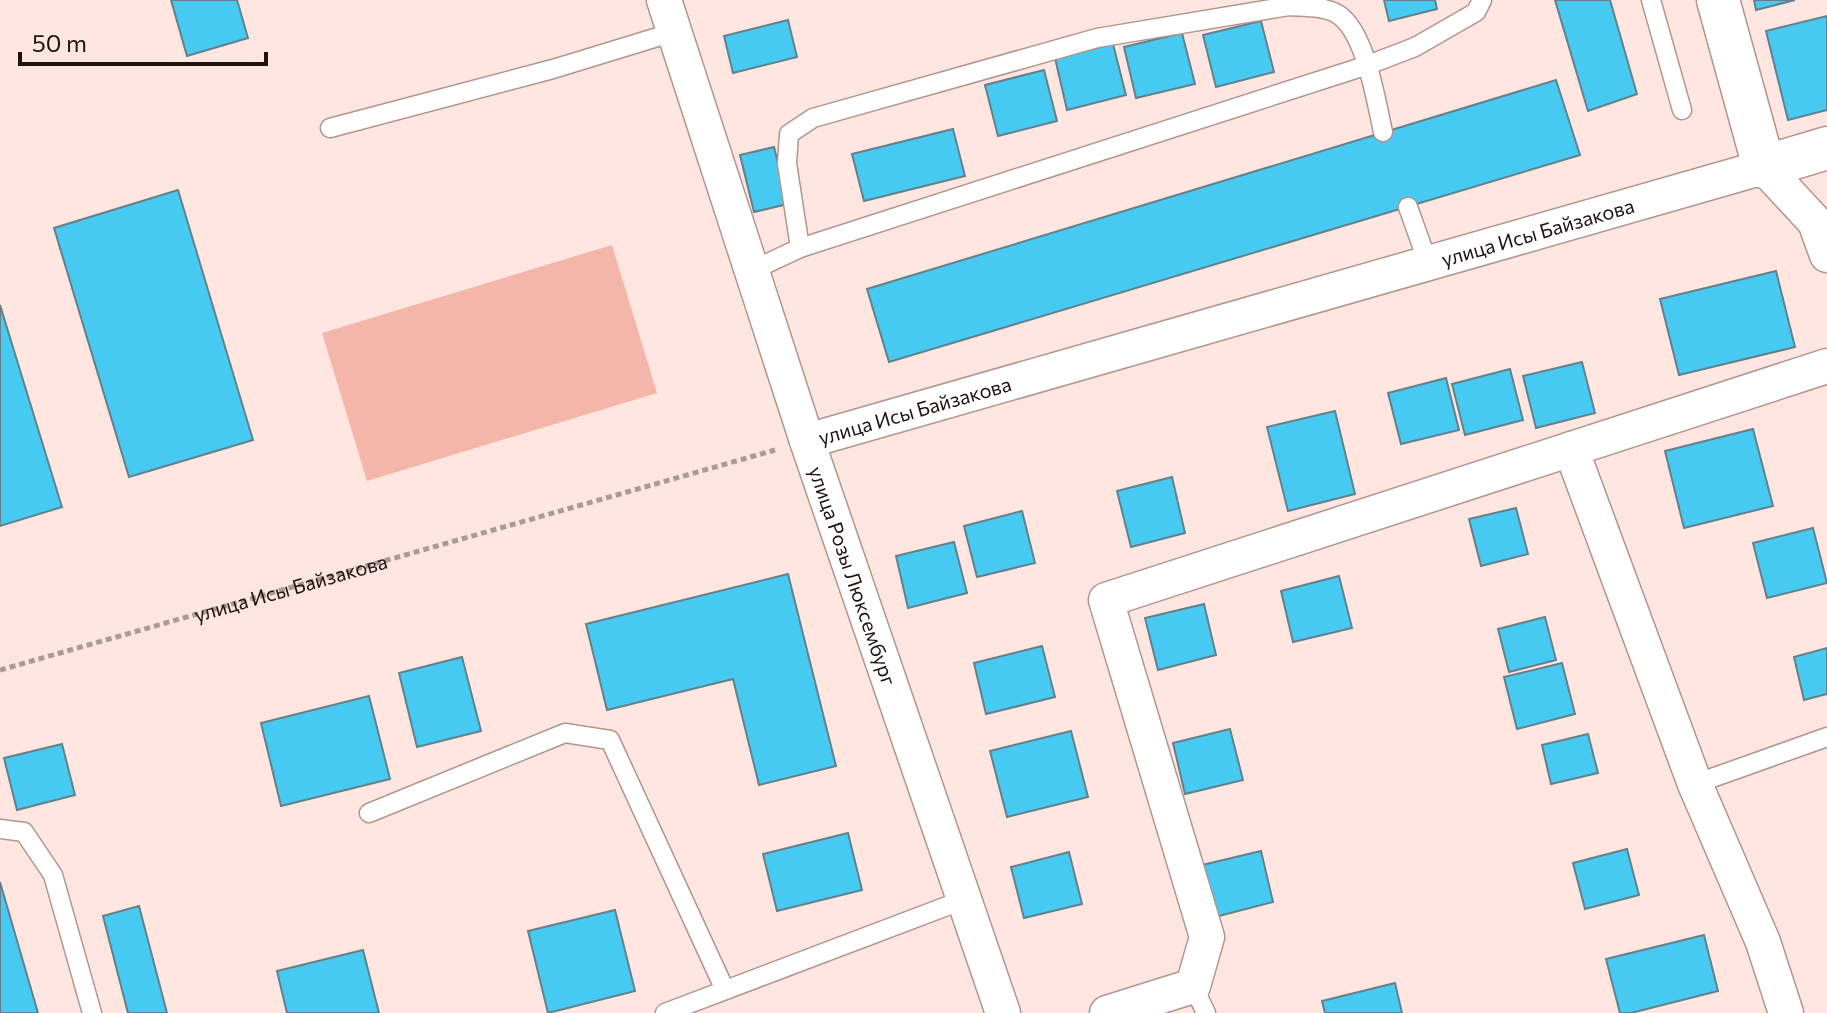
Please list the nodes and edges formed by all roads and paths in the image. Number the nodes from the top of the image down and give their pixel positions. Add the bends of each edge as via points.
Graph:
1 (1482, 0) edge
2 (1651, 0) edge
3 (1718, 0) edge
4 (1336, 8) edge
5 (669, 16) edge
6 (1368, 65) junction
7 (1682, 110) dead end
8 (330, 128) dead end
9 (1383, 132) dead end
10 (1827, 148) edge
11 (1764, 167) junction
12 (1408, 207) dead end
13 (800, 248) junction
14 (1827, 255) edge
15 (1428, 263) junction
16 (753, 270) junction
17 (1827, 366) edge
18 (807, 441) junction
19 (1571, 449) junction
20 (0, 670) edge
21 (1827, 737) edge
22 (1695, 784) junction
23 (369, 813) dead end
24 (0, 829) edge
25 (963, 900) junction
26 (725, 990) junction
27 (1200, 1000) edge
28 (92, 1013) edge
29 (665, 1013) edge
30 (1003, 1013) edge
31 (1107, 1013) edge
32 (1786, 1013) edge

1 - 6 lane via 1476,12 1415,47
2 - 7 lane
3 - 11 street
4 - 6 lane
4 - 13 lane via 1289,6 1097,38 813,118 789,134 787,163
5 - 8 lane via 553,69
5 - 16 street, улица Розы Люксембург
6 - 9 lane
6 - 13 lane
10 - 11 street, улица Исы Байзакова
11 - 14 street via 1815,222
11 - 15 street, улица Исы Байзакова
12 - 15 lane
13 - 16 lane
15 - 18 street, улица Исы Байзакова
16 - 18 street, улица Розы Люксембург
17 - 19 street
18 - 20 path, улица Исы Байзакова
18 - 25 street, улица Розы Люксембург
19 - 22 street
19 - 27 street via 1106,600 1207,937
21 - 22 lane
22 - 32 street via 1763,942
23 - 26 lane via 565,733 610,740
24 - 28 lane via 24,832 53,875
25 - 26 lane
25 - 30 street, улица Розы Люксембург
26 - 29 lane
27 - 31 street

